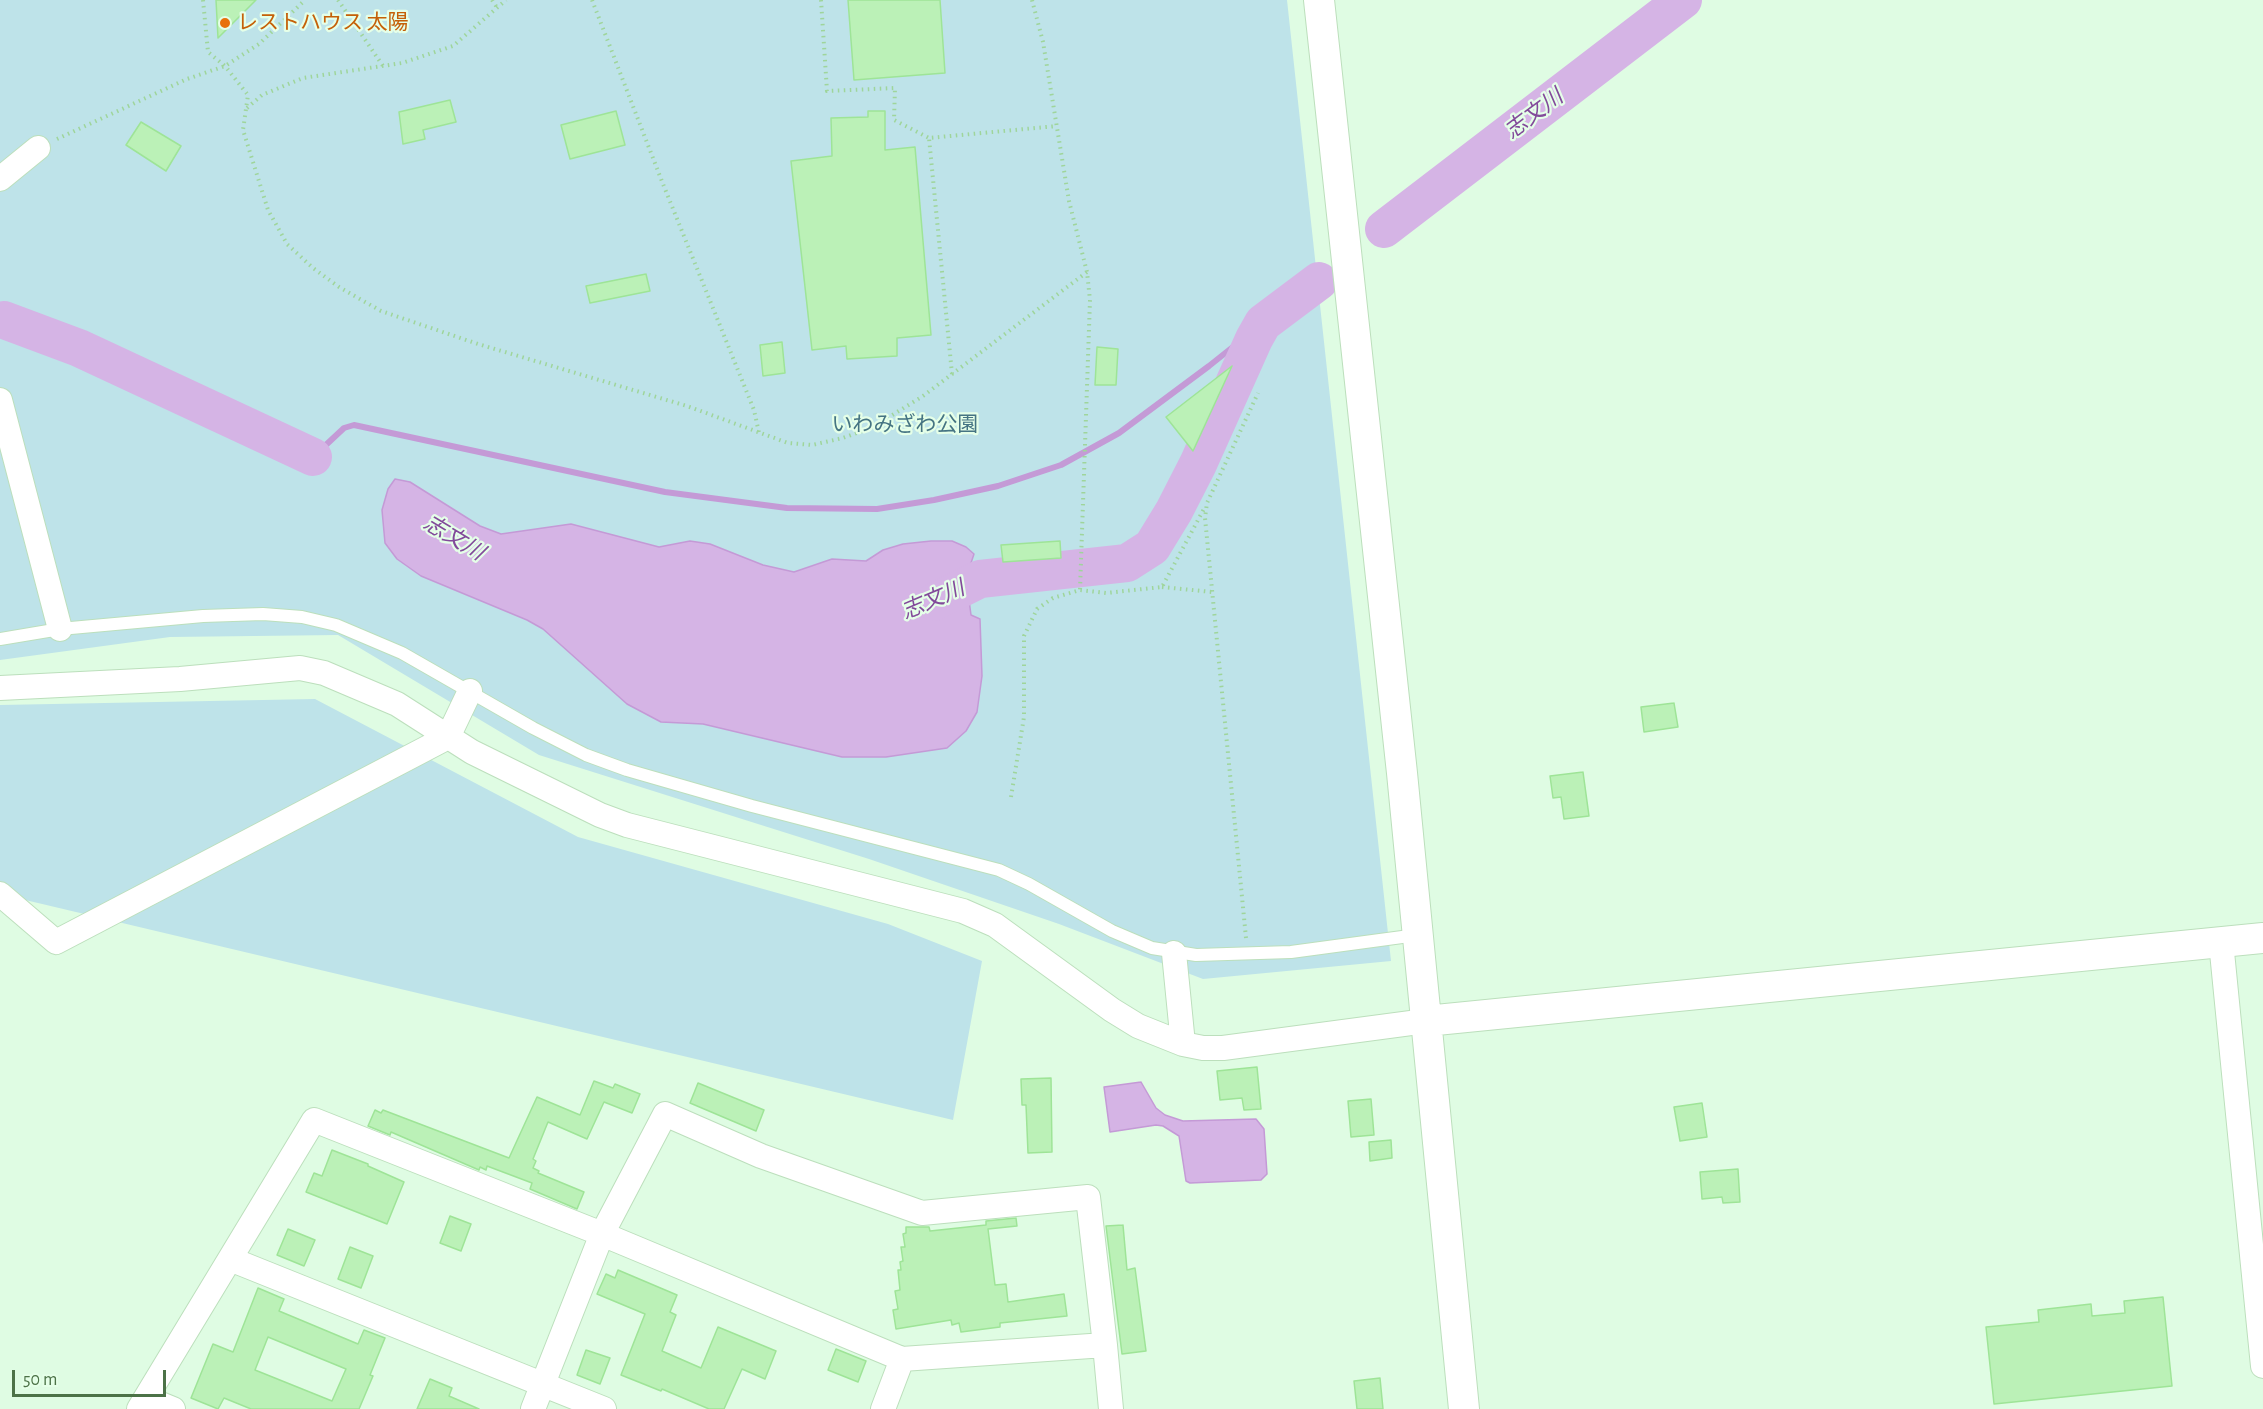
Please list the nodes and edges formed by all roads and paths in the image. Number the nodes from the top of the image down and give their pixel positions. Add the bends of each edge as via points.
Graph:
1 (203, 0) edge
2 (305, 0) edge
3 (338, 0) edge
4 (492, 0) edge
5 (506, 0) edge
6 (592, 0) edge
7 (821, 0) edge
8 (1032, 0) edge
9 (1319, 0) edge
10 (498, 9) junction
11 (225, 66) junction
12 (383, 66) junction
13 (246, 108) junction
14 (1057, 126) junction
15 (929, 138) junction
16 (38, 148) joint
17 (0, 179) edge
18 (1087, 272) junction
19 (952, 375) junction
20 (1258, 393) dead end
21 (0, 400) edge
22 (759, 433) junction
23 (1207, 503) junction
24 (1162, 587) junction
25 (1080, 590) junction
26 (1212, 592) junction
27 (60, 629) junction
28 (0, 639) edge
29 (0, 688) edge
30 (470, 692) junction
31 (448, 737) junction
32 (1011, 797) dead end
33 (0, 894) edge
34 (1418, 935) junction
35 (2263, 938) edge
36 (2221, 942) junction
37 (1174, 953) junction
38 (1248, 954) junction
39 (1426, 1021) junction
40 (1183, 1044) junction
41 (602, 1234) junction
42 (230, 1258) junction
43 (1105, 1345) junction
44 (902, 1359) junction
45 (2263, 1366) edge
46 (543, 1384) junction
47 (143, 1403) edge
48 (173, 1409) edge
49 (533, 1409) edge
50 (604, 1409) edge
51 (883, 1409) edge
52 (1111, 1409) edge
53 (1464, 1409) edge

1 - 11 path via 208,52
2 - 11 path via 259,44
3 - 12 path
4 - 10 path
5 - 10 path
6 - 22 path via 754,410
7 - 15 path via 827,91 894,88 894,120
8 - 14 path
9 - 34 street
10 - 12 path via 453,46
11 - 13 path via 248,95
11 - 16 path via 187,78
12 - 13 path via 303,78 262,95
13 - 22 path via 243,130 268,210 287,244 339,287 381,311 687,406
14 - 15 path
14 - 18 path
15 - 19 path
16 - 17 street
18 - 19 path
18 - 25 path via 1090,300
19 - 22 path via 873,427 843,438 812,445 788,443
20 - 23 path
21 - 27 street
23 - 24 path
23 - 26 path
24 - 25 path via 1106,593
24 - 26 path
25 - 32 path via 1053,598 1037,609 1024,636 1023,717
26 - 38 path
27 - 28 lane
27 - 30 lane via 203,616 302,617 336,625 402,653
29 - 31 street via 180,680 300,668 324,673 397,704
30 - 31 street
30 - 37 lane via 596,759 752,806 999,870 1112,931
31 - 33 street via 56,942
31 - 40 street via 524,779 627,825 963,911 995,925 1138,1026
34 - 38 lane
34 - 39 street
35 - 36 street
36 - 39 street
36 - 45 street
37 - 38 lane
37 - 40 street
39 - 40 street via 1222,1048
39 - 53 street
41 - 42 street via 314,1120
41 - 43 street via 665,1113 761,1156 922,1213 1089,1197
41 - 44 street
41 - 46 street
42 - 46 street
42 - 47 street
43 - 44 street
43 - 52 street
44 - 51 street
46 - 49 street
46 - 50 street
47 - 48 street

